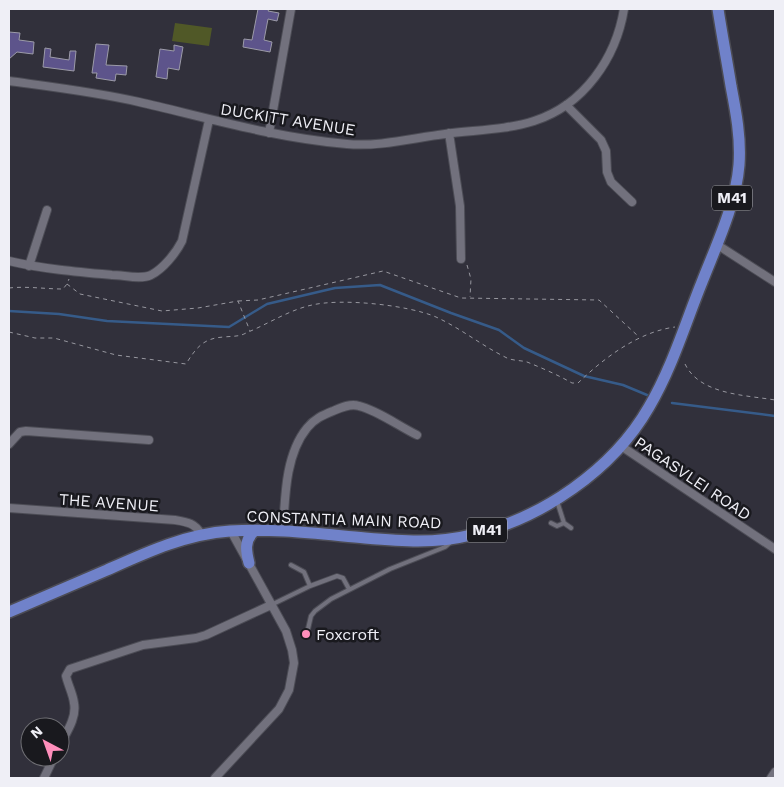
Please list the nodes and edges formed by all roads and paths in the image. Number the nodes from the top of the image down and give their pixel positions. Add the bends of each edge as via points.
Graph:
1 (291, 9) edge
2 (624, 9) edge
3 (718, 9) edge
4 (9, 81) edge
5 (566, 105) junction
6 (209, 120) junction
7 (269, 133) junction
8 (449, 134) junction
9 (632, 202) dead end
10 (47, 210) dead end
11 (716, 244) junction
12 (461, 259) joint
13 (9, 261) edge
14 (29, 266) junction
15 (71, 271) junction
16 (775, 282) edge
17 (67, 284) junction
18 (9, 288) edge
19 (470, 298) junction
20 (238, 301) junction
21 (679, 326) dead end
22 (9, 332) edge
23 (250, 332) junction
24 (639, 336) junction
25 (685, 364) dead end
26 (775, 400) edge
27 (418, 435) dead end
28 (149, 440) dead end
29 (9, 444) edge
30 (621, 446) junction
31 (556, 499) junction
32 (9, 508) edge
33 (550, 523) dead end
34 (564, 523) junction
35 (571, 528) dead end
36 (231, 531) junction
37 (254, 531) junction
38 (282, 532) junction
39 (201, 534) junction
40 (454, 538) junction
41 (775, 549) edge
42 (249, 563) junction
43 (291, 565) dead end
44 (310, 586) junction
45 (349, 589) junction
46 (272, 605) junction
47 (9, 612) edge
48 (308, 629) dead end
49 (70, 724) edge
50 (775, 772) edge
51 (215, 778) edge
52 (771, 778) edge

1 - 7 street
2 - 5 street, DUCKITT AVENUE via 608,59 595,78
3 - 11 main road, CONSTANTIA MAIN ROAD / M41 via 740,151 737,180
4 - 6 street, DUCKITT AVENUE via 122,98
5 - 8 street, DUCKITT AVENUE via 520,125
5 - 9 street via 601,140 611,182
6 - 7 street, DUCKITT AVENUE
6 - 15 street via 182,241 162,267 149,276
7 - 8 street, DUCKITT AVENUE via 354,145
8 - 12 street via 460,206
10 - 14 street
11 - 16 street
11 - 30 main road, CONSTANTIA MAIN ROAD / M41 via 660,386
12 - 19 path via 470,273
13 - 14 street
14 - 15 street
15 - 17 path
17 - 18 path via 63,289
17 - 20 path via 80,294 162,311
19 - 20 path via 461,298 383,271 258,300
19 - 24 path via 599,300
20 - 23 path
21 - 24 path
22 - 23 path via 35,338 54,338 116,355 186,364 197,346 214,338
23 - 24 path via 313,304 372,304 420,311 462,330 508,359 526,362 578,384 586,374
25 - 26 path via 694,377 717,390
27 - 38 street via 354,405 335,410 313,422 294,454
28 - 29 street via 26,431 20,432
30 - 31 main road, CONSTANTIA MAIN ROAD / M41 via 595,472
30 - 41 street, PAGASVLEI ROAD
31 - 34 lane
31 - 40 main road, CONSTANTIA MAIN ROAD / M41 via 503,525
32 - 39 street, THE AVENUE via 175,520 195,525
33 - 34 lane via 557,526
34 - 35 lane
36 - 37 main road, CONSTANTIA MAIN ROAD / M41
36 - 39 main road, CONSTANTIA MAIN ROAD / M41
36 - 42 street
37 - 38 main road, CONSTANTIA MAIN ROAD / M41
37 - 42 main road via 247,542
38 - 40 main road, CONSTANTIA MAIN ROAD / M41 via 398,540
39 - 47 main road, CONSTANTIA MAIN ROAD / M41 via 158,547
40 - 45 lane via 445,547
42 - 46 street
43 - 44 lane via 304,572
44 - 45 lane via 337,576 343,578
44 - 46 lane
45 - 48 lane via 322,605 312,616
46 - 49 street via 206,635 143,645 70,669 66,676 74,702
46 - 51 street via 292,650 294,663 289,690 268,723
50 - 52 street

